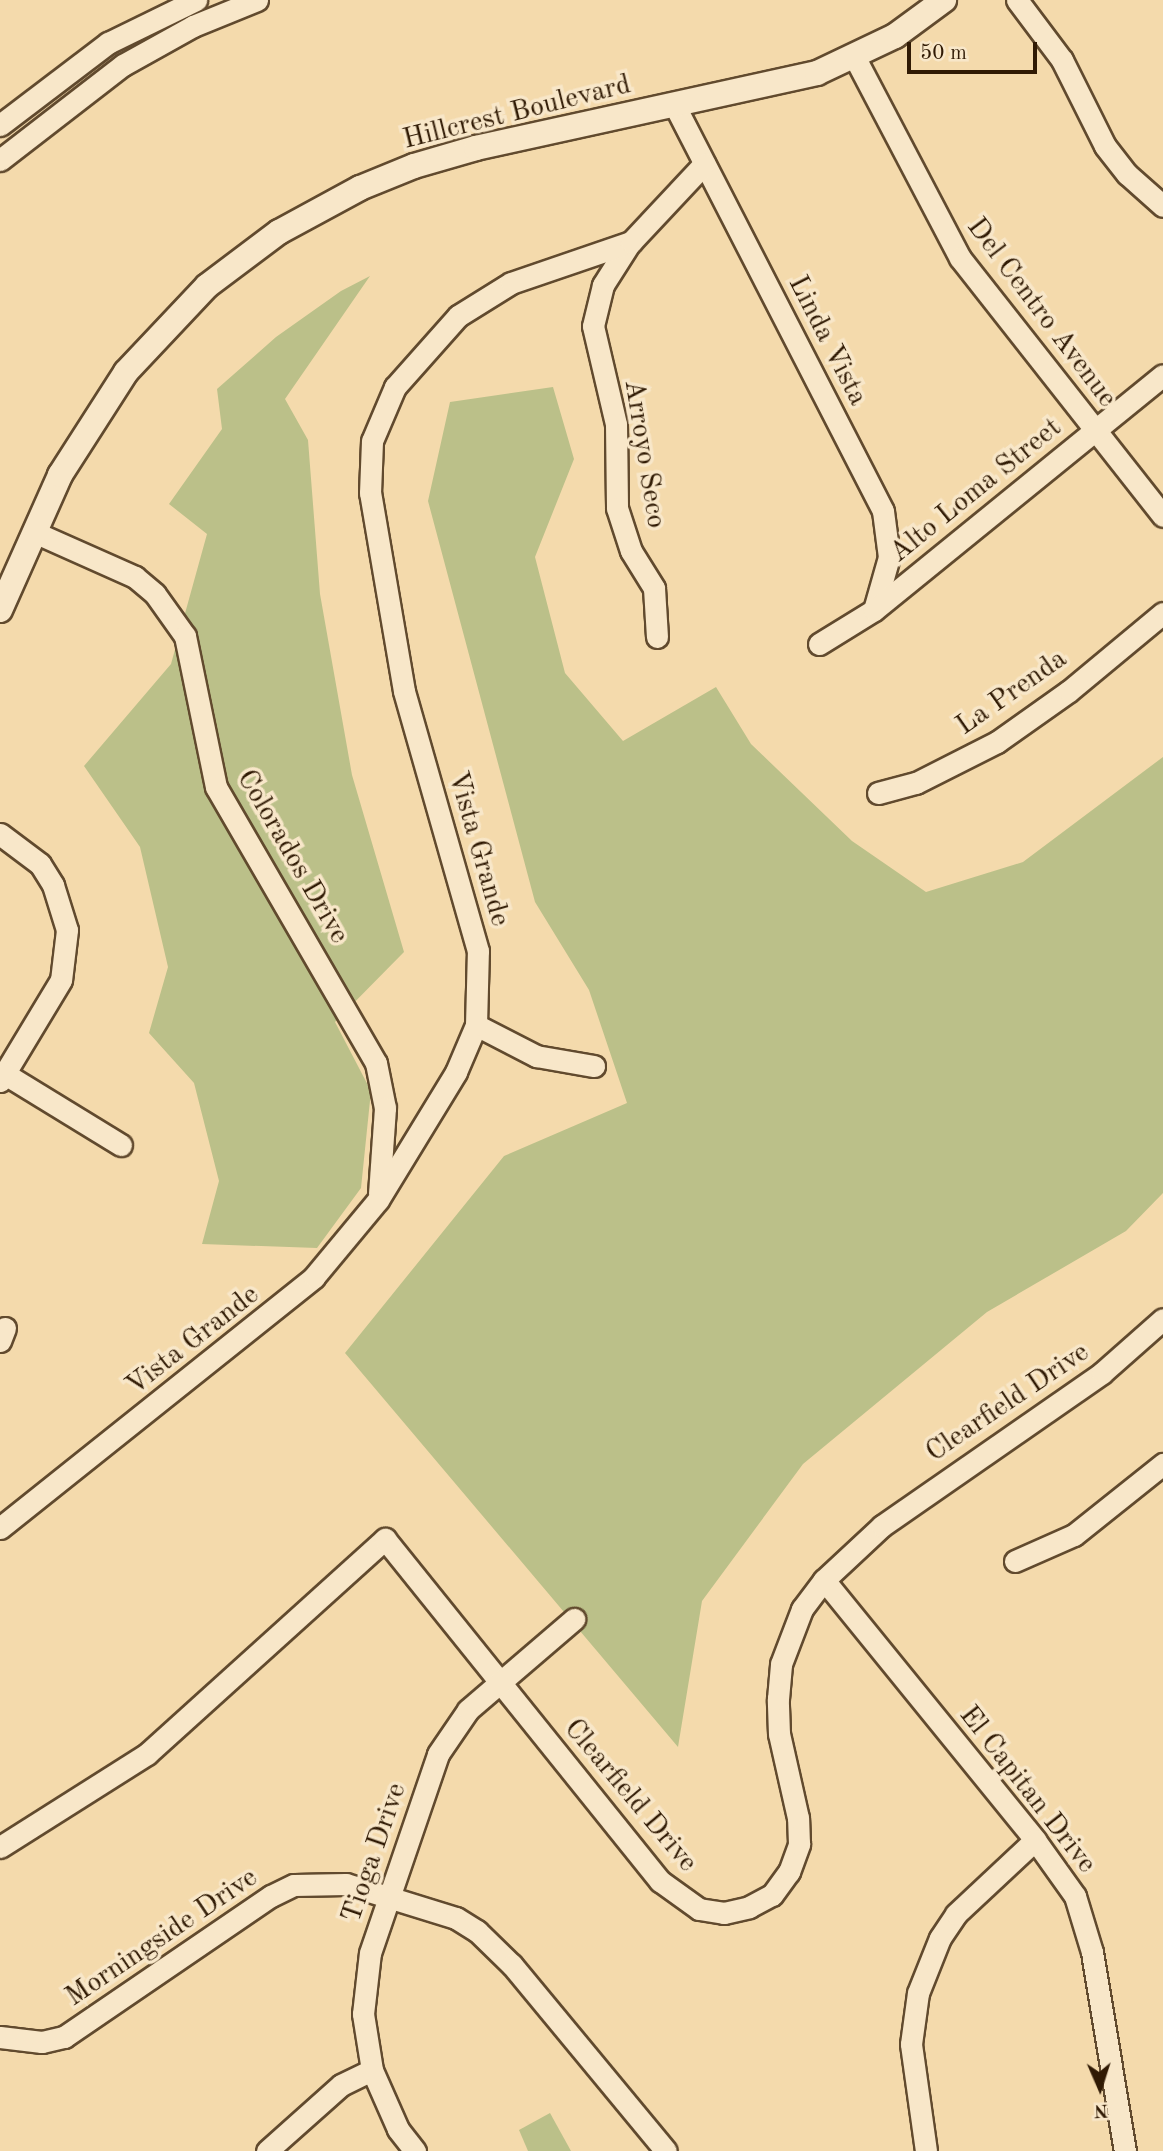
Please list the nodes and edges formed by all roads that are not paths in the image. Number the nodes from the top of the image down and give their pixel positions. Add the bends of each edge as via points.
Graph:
1 (196, 0) edge
2 (257, 0) edge
3 (944, 0) edge
4 (1017, 0) edge
5 (855, 58) junction
6 (675, 106) junction
7 (0, 125) edge
8 (0, 160) edge
9 (704, 164) junction
10 (1163, 206) edge
11 (631, 242) junction
12 (1163, 375) edge
13 (1095, 431) junction
14 (1163, 516) edge
15 (34, 531) junction
16 (0, 610) edge
17 (874, 610) junction
18 (1163, 613) edge
19 (657, 636) dead end
20 (819, 644) dead end
21 (878, 793) dead end
22 (0, 834) edge
23 (476, 1025) junction
24 (593, 1066) dead end
25 (2, 1077) edge
26 (121, 1145) dead end
27 (378, 1200) junction
28 (1163, 1319) edge
29 (1163, 1464) edge
30 (0, 1528) edge
31 (1015, 1561) dead end
32 (824, 1580) junction
33 (574, 1619) dead end
34 (501, 1682) junction
35 (1035, 1840) junction
36 (0, 1847) edge
37 (390, 1895) junction
38 (0, 2037) edge
39 (372, 2070) junction
40 (267, 2151) edge
41 (415, 2151) edge
42 (666, 2151) edge
43 (926, 2151) edge
44 (1125, 2151) edge

1 - 7 street via 108,43
2 - 8 street via 193,26 123,65
3 - 5 street, Hillcrest Boulevard
4 - 10 street via 1062,60 1105,146 1127,174
5 - 6 street, Hillcrest Boulevard via 778,84
5 - 13 street, Del Centro Avenue via 960,258
6 - 9 street, Linda Vista
6 - 15 street, Hillcrest Boulevard via 476,148 414,166 360,188 279,232 207,286 126,372 91,421
9 - 11 street, Vista Grande
9 - 17 street, Linda Vista via 883,511 889,557
11 - 19 street, Arroyo Seco via 603,285 593,326 616,424 617,508 631,551 654,588
11 - 23 street, Vista Grande via 511,283 458,316 396,387 372,441 370,493 404,691 474,927 480,975
12 - 13 street, Alto Loma Street
13 - 14 street, Del Centro Avenue
13 - 17 street, Alto Loma Street
15 - 16 street, Hillcrest Boulevard
15 - 27 street, Colorados Drive via 135,578 155,594 185,636 216,787 376,1063 385,1108
17 - 20 street, Alto Loma Street
18 - 21 street, La Prenda via 1069,691 997,742 916,783
22 - 25 street via 40,864 53,885 67,930 61,980
23 - 24 street via 536,1056
23 - 27 street, Vista Grande via 456,1072
25 - 26 street
27 - 30 street, Vista Grande via 314,1278 285,1304
28 - 32 street, Clearfield Drive via 1102,1373 903,1510
29 - 31 street via 1074,1535
32 - 34 street, Clearfield Drive via 789,1635 778,1699 779,1734 798,1818 799,1844 789,1872 772,1895 749,1907 724,1913 699,1909 660,1881
32 - 35 street, El Capitan Drive
33 - 34 street, Tioga Drive
34 - 36 street, Clearfield Drive via 385,1539 147,1754
34 - 37 street, Tioga Drive via 468,1710 438,1754
35 - 43 street via 956,1913 940,1938 918,1993 911,2044
35 - 44 street, El Capitan Drive via 1074,1896 1085,1922
37 - 38 street, Morningside Drive via 346,1884 294,1885 64,2038 42,2042
37 - 39 street, Tioga Drive via 365,1984 363,2014
37 - 42 street, Morningside Drive via 456,1918 497,1949
39 - 40 street via 341,2085
39 - 41 street, Tioga Drive via 393,2119

